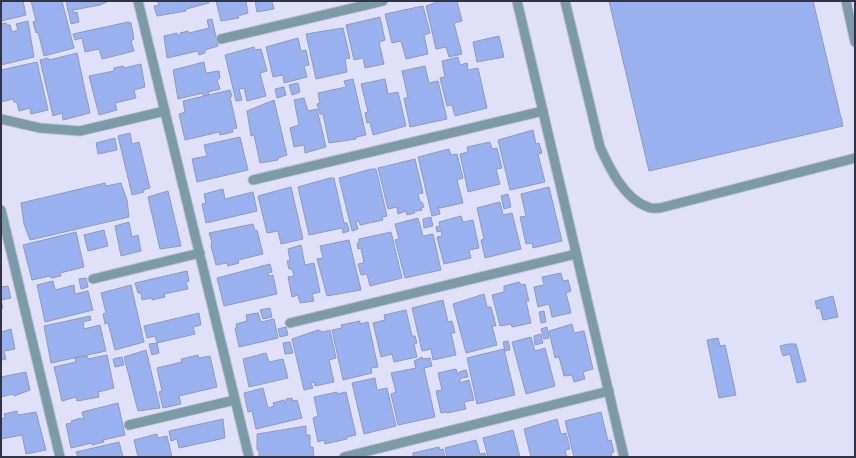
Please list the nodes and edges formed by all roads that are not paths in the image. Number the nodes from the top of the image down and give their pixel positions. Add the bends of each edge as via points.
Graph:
1 (138, 1) edge
2 (382, 1) edge
3 (517, 1) edge
4 (564, 1) edge
5 (846, 1) edge
6 (221, 39) dead end
7 (855, 42) edge
8 (165, 111) junction
9 (543, 111) junction
10 (1, 119) edge
11 (855, 158) edge
12 (253, 180) dead end
13 (1, 210) edge
14 (200, 253) junction
15 (576, 254) junction
16 (93, 279) dead end
17 (290, 323) dead end
18 (609, 391) junction
19 (235, 400) junction
20 (129, 424) dead end
21 (60, 457) edge
22 (249, 457) edge
23 (344, 457) edge
24 (624, 457) edge

1 - 8 lane
2 - 6 lane
3 - 9 lane
4 - 11 lane via 600,147 622,187 648,208 660,208
5 - 7 lane
8 - 10 lane via 80,131 40,128
8 - 14 lane
9 - 12 lane
9 - 15 lane
13 - 21 lane
14 - 16 lane
14 - 19 lane
15 - 17 lane
15 - 18 lane
18 - 23 lane
18 - 24 lane
19 - 20 lane
19 - 22 lane

